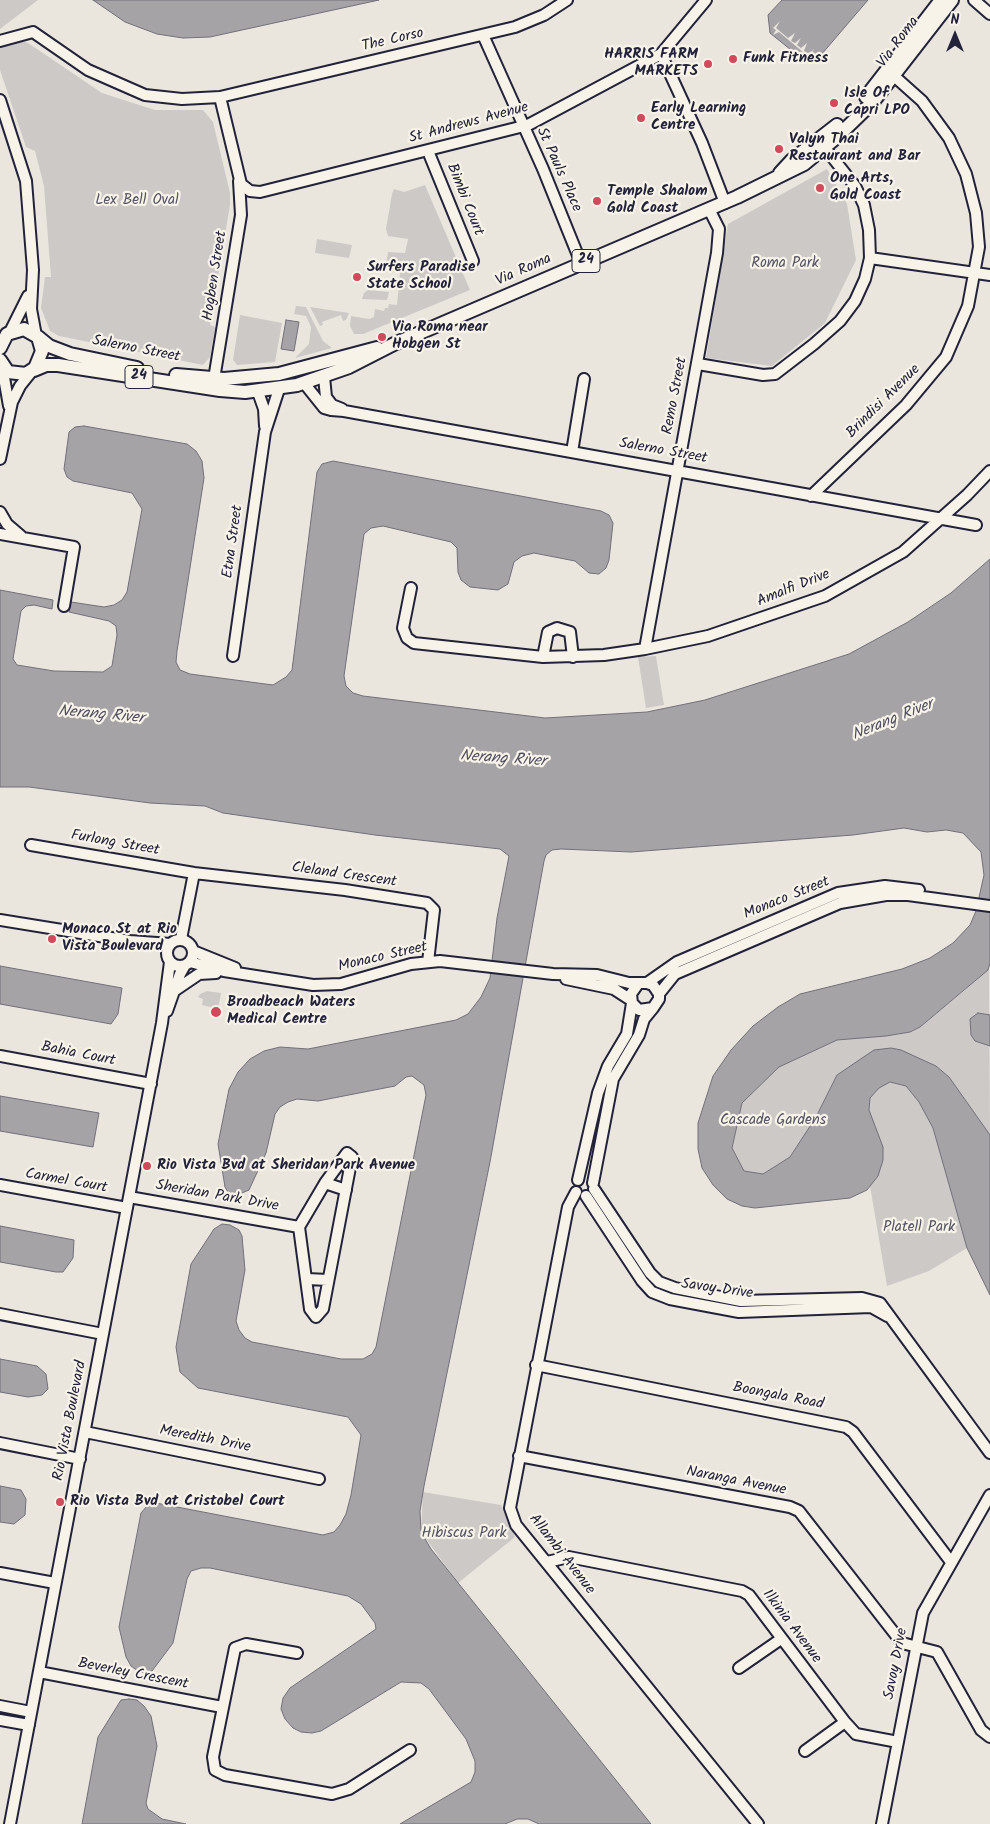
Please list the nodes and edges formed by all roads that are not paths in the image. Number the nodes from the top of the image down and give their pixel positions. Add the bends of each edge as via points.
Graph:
1 (552, 0) edge
2 (567, 0) edge
3 (706, 0) edge
4 (941, 0) edge
5 (952, 0) edge
6 (974, 0) edge
7 (990, 14) edge
8 (530, 22) junction
9 (483, 35) junction
10 (0, 41) edge
11 (661, 54) junction
12 (894, 76) junction
13 (220, 97) junction
14 (0, 100) edge
15 (523, 127) junction
16 (825, 148) junction
17 (428, 151) junction
18 (776, 176) junction
19 (239, 178) junction
20 (725, 202) junction
21 (709, 209) junction
22 (870, 258) junction
23 (473, 261) dead end
24 (581, 263) junction
25 (974, 273) junction
26 (990, 276) edge
27 (30, 291) junction
28 (6, 333) edge
29 (37, 336) junction
30 (394, 344) junction
31 (0, 348) edge
32 (1, 364) edge
33 (698, 364) junction
34 (33, 370) junction
35 (301, 370) junction
36 (214, 379) junction
37 (232, 379) joint
38 (584, 379) dead end
39 (322, 382) junction
40 (304, 383) junction
41 (279, 389) junction
42 (252, 392) junction
43 (9, 409) junction
44 (344, 411) junction
45 (266, 432) junction
46 (572, 452) junction
47 (0, 459) edge
48 (677, 471) junction
49 (990, 471) edge
50 (811, 496) junction
51 (0, 512) edge
52 (941, 519) junction
53 (976, 525) dead end
54 (0, 534) edge
55 (24, 538) junction
56 (411, 588) dead end
57 (64, 606) dead end
58 (645, 649) junction
59 (232, 656) dead end
60 (543, 657) junction
61 (573, 657) junction
62 (31, 845) dead end
63 (194, 872) junction
64 (990, 906) edge
65 (0, 920) edge
66 (181, 939) junction
67 (430, 946) junction
68 (193, 951) junction
69 (169, 953) junction
70 (453, 961) junction
71 (693, 961) junction
72 (428, 962) junction
73 (187, 964) junction
74 (224, 971) junction
75 (250, 974) junction
76 (554, 974) junction
77 (643, 984) junction
78 (174, 991) junction
79 (659, 994) junction
80 (632, 1002) junction
81 (653, 1008) junction
82 (162, 1023) junction
83 (0, 1056) edge
84 (151, 1084) junction
85 (578, 1180) junction
86 (325, 1183) junction
87 (0, 1185) edge
88 (346, 1190) junction
89 (587, 1190) junction
90 (129, 1197) junction
91 (127, 1208) junction
92 (299, 1227) junction
93 (307, 1279) junction
94 (328, 1280) junction
95 (0, 1314) edge
96 (103, 1334) junction
97 (536, 1365) junction
98 (85, 1432) junction
99 (0, 1443) edge
100 (990, 1453) edge
101 (519, 1456) junction
102 (80, 1459) junction
103 (319, 1479) dead end
104 (990, 1495) edge
105 (547, 1562) junction
106 (951, 1562) junction
107 (0, 1573) edge
108 (55, 1583) junction
109 (781, 1639) junction
110 (916, 1646) junction
111 (297, 1653) dead end
112 (739, 1668) dead end
113 (39, 1672) junction
114 (0, 1706) edge
115 (222, 1707) junction
116 (31, 1712) junction
117 (0, 1720) edge
118 (845, 1722) junction
119 (29, 1725) junction
120 (990, 1737) edge
121 (898, 1742) junction
122 (410, 1750) dead end
123 (805, 1751) dead end
124 (10, 1824) edge
125 (758, 1824) edge
126 (882, 1824) edge

1 - 8 street via 544,12
2 - 8 street, The Corso
3 - 11 street, St Andrews Avenue
4 - 18 main road, Via Roma / 24 via 856,108
5 - 12 main road, Via Roma / 24
6 - 7 street
8 - 9 street, The Corso
9 - 13 street, The Corso
9 - 15 street, St Pauls Place
10 - 13 street, The Corso via 33,32 88,70 146,95 182,99
11 - 15 street, St Andrews Avenue
11 - 20 street
12 - 16 main road, Via Roma / 24
12 - 25 street, Brindisi Avenue via 922,101 949,138 966,174 976,213 979,247
13 - 19 street
14 - 27 street via 26,181 33,270
15 - 17 street, St Andrews Avenue
15 - 24 street, St Pauls Place
16 - 18 main road, Via Roma / 24 via 804,164
16 - 22 street via 864,205
17 - 19 street, St Andrews Avenue via 260,192 246,190
17 - 23 street, Bimbi Court
18 - 20 main road, Via Roma / 24
19 - 36 street, Hogben Street via 241,215
20 - 21 main road, Via Roma / 24
21 - 24 main road, Via Roma / 24
21 - 33 street, Remo Street via 719,236
22 - 25 street
22 - 33 street via 855,301 840,321 775,374 763,375
24 - 30 main road, Via Roma / 24
25 - 26 street
25 - 50 street, Brindisi Avenue via 968,306 946,357 906,405
27 - 28 street via 19,318
27 - 29 street
28 - 29 main road, 24 via 24,329
28 - 31 main road
29 - 34 main road via 42,352
29 - 36 main road, Salerno Street / 24 via 49,346 70,354
30 - 35 main road, Via Roma / 24
30 - 39 main road, Via Roma / 24
32 - 34 main road, 24 via 14,374
32 - 43 street
33 - 48 street, Remo Street
34 - 42 main road, Salerno Street / 24 via 58,365
34 - 43 street
35 - 37 main road, Via Roma / 24
35 - 39 street, Salerno Street
36 - 37 main road, Salerno Street / 24
38 - 46 street
39 - 40 main road, Via Roma / 24
39 - 44 street, Salerno Street via 332,405
40 - 41 main road, Via Roma / 24
40 - 44 street, Salerno Street via 324,408
41 - 42 main road, Via Roma / 24
41 - 45 street, Etna Street
42 - 45 street, Etna Street via 264,409
43 - 47 street
44 - 46 street, Salerno Street
45 - 59 street, Etna Street
46 - 48 street, Salerno Street
48 - 50 street, Salerno Street
48 - 58 street, Remo Street
49 - 52 street, Amalfi Drive
50 - 52 street, Salerno Street
51 - 55 street via 7,524
52 - 53 street, Salerno Street
52 - 58 street, Amalfi Drive via 902,552 826,596 708,636
54 - 55 street
55 - 57 street via 74,547
56 - 60 street, Amalfi Drive via 403,628 412,642
58 - 61 street, Amalfi Drive
60 - 61 street, Amalfi Drive
60 - 61 street via 548,632 558,628 570,633
62 - 63 street, Furlong Street
63 - 66 street
63 - 67 street, Cleland Crescent via 427,903 434,910
64 - 71 street, Monaco Street via 910,888 885,886 838,893
65 - 69 street via 130,941
66 - 68 street via 189,943
66 - 69 street
67 - 70 street via 438,955
67 - 72 street, Cleland Crescent
68 - 73 street
68 - 75 street, Monaco Street
69 - 73 street via 180,966
69 - 82 street, Rio Vista Boulevard
70 - 72 street, Monaco Street
70 - 76 street, Monaco Street
71 - 77 street, Monaco Street via 677,962
71 - 79 street, Monaco Street via 675,974
72 - 75 street, Monaco Street via 328,985 300,985
73 - 74 street, Monaco Street
73 - 78 street, Rio Vista Boulevard
74 - 75 street, Monaco Street
74 - 78 street via 199,974
76 - 77 street, Monaco Street via 597,975
76 - 80 street, Monaco Street via 614,989
77 - 79 street via 653,985
77 - 80 street via 634,988
78 - 82 street, Rio Vista Boulevard
79 - 81 street
80 - 81 street via 639,1010
80 - 85 street via 627,1034 608,1066 598,1093
81 - 89 street via 613,1079
82 - 84 street, Rio Vista Boulevard
83 - 84 street, Bahia Court
84 - 90 street, Rio Vista Boulevard
85 - 89 street via 575,1186
85 - 89 street via 587,1178
86 - 88 street
86 - 88 street via 343,1155 350,1153
86 - 92 street
87 - 91 street, Carmel Court
88 - 94 street
89 - 97 street, Allambi Avenue via 568,1207
89 - 100 street, Savoy Drive via 650,1273 659,1282 674,1288 741,1301 872,1299 880,1302
90 - 91 street, Rio Vista Boulevard
90 - 92 street, Sheridan Park Drive
91 - 96 street, Rio Vista Boulevard
92 - 93 street
93 - 94 street
93 - 94 street via 310,1309 316,1317 322,1313
95 - 96 street
96 - 98 street, Rio Vista Boulevard
97 - 101 street, Allambi Avenue
97 - 106 street, Boongala Road via 846,1426
98 - 102 street, Rio Vista Boulevard
98 - 103 street, Meredith Drive
99 - 102 street
101 - 105 street, Allambi Avenue via 510,1508 516,1525
101 - 110 street, Naranga Avenue via 799,1511 902,1643
102 - 108 street, Rio Vista Boulevard
104 - 106 street, Savoy Drive
105 - 109 street, Ilkinia Avenue via 569,1556 742,1591 749,1595
105 - 125 street, Allambi Avenue
106 - 110 street, Savoy Drive via 923,1613
107 - 108 street
108 - 113 street, Rio Vista Boulevard
109 - 112 street
109 - 118 street, Ilkinia Avenue
110 - 120 street, Naranga Avenue via 937,1652 981,1730
110 - 121 street, Savoy Drive
111 - 115 street via 238,1645 233,1652
113 - 115 street, Beverley Crescent
113 - 116 street, Rio Vista Boulevard
114 - 116 street
115 - 122 street via 212,1763 225,1775 332,1794 349,1789
116 - 119 street, Rio Vista Boulevard
117 - 119 street
118 - 121 street, Ilkinia Avenue via 856,1734
118 - 123 street
119 - 124 street, Rio Vista Boulevard
121 - 126 street, Savoy Drive

